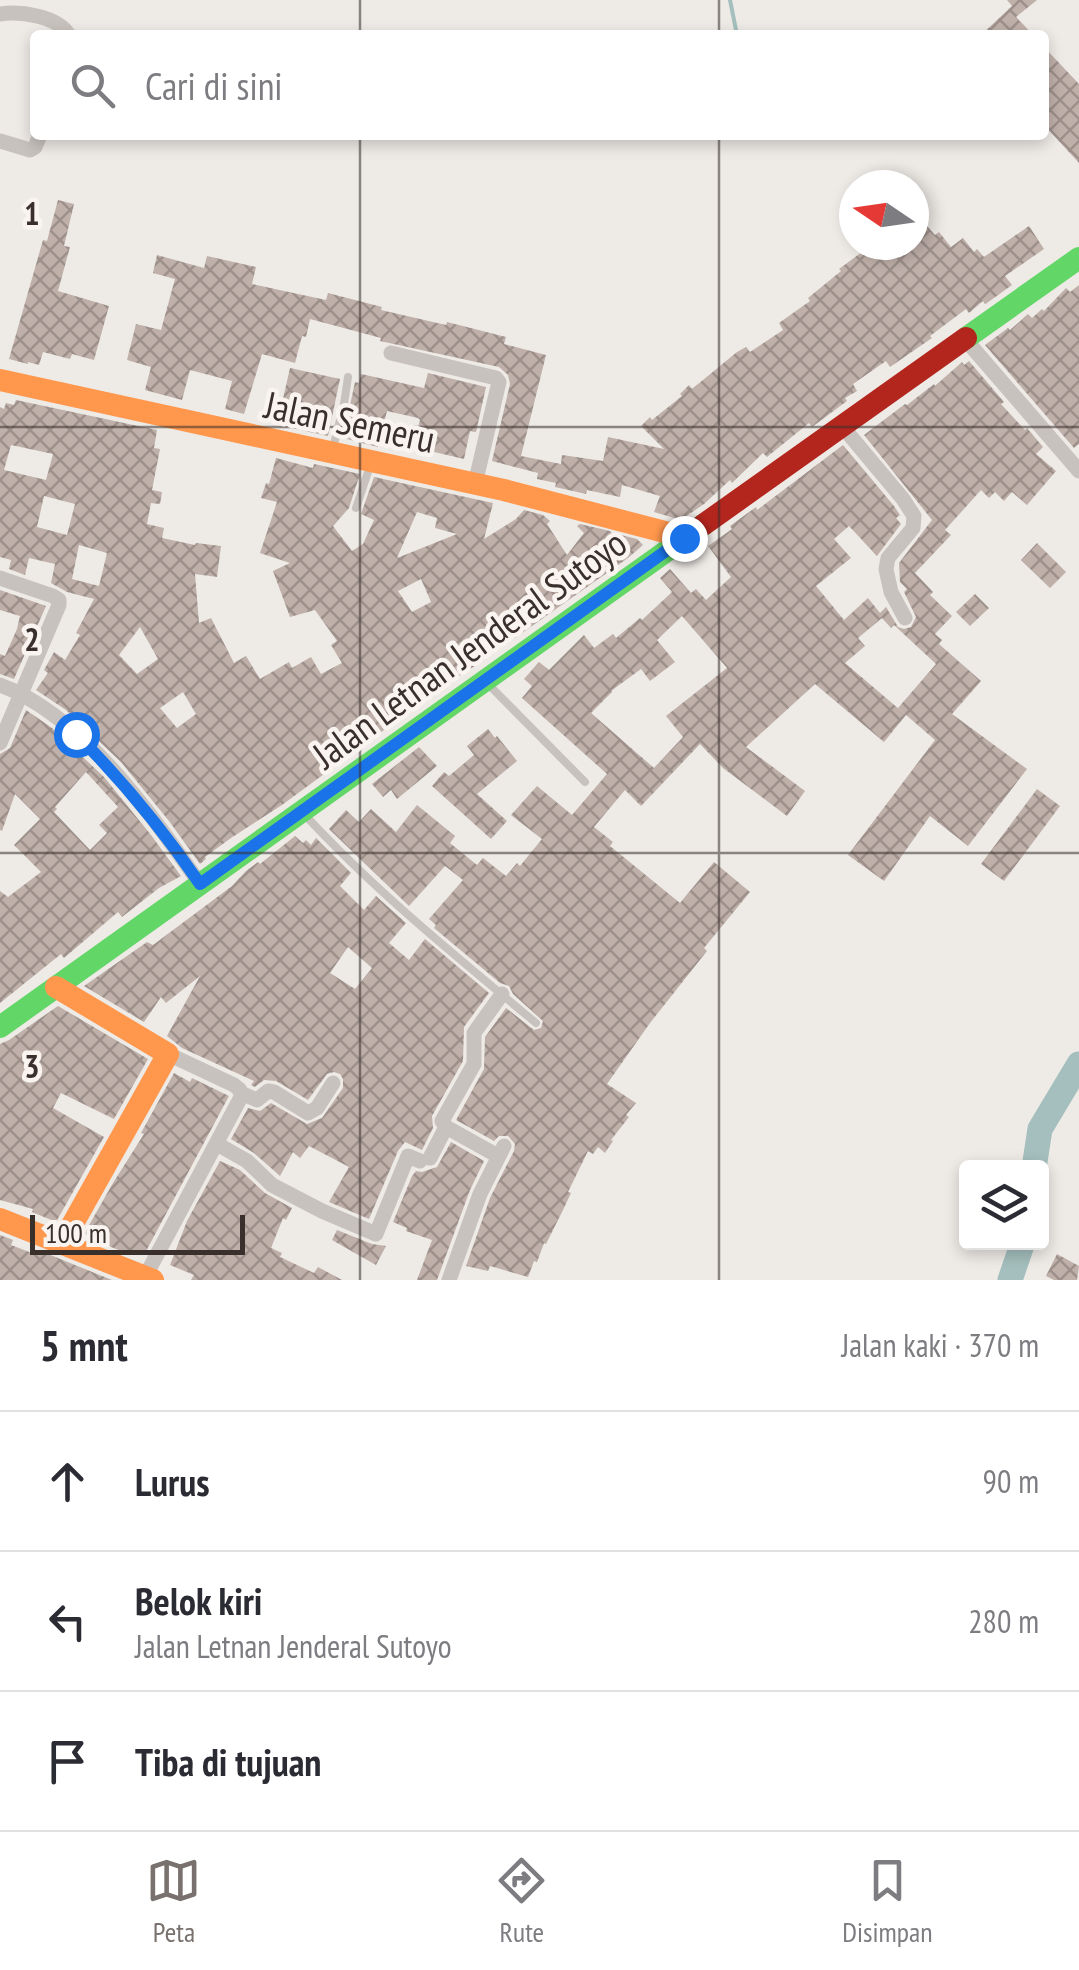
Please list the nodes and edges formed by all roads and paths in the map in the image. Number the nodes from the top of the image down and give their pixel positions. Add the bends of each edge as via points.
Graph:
1 (0, 14) edge
2 (65, 30) edge
3 (38, 140) edge
4 (0, 141) edge
5 (1079, 258) edge
6 (965, 339) junction
7 (392, 353) dead end
8 (348, 377) dead end
9 (0, 380) edge
10 (842, 426) junction
11 (332, 452) junction
12 (372, 461) junction
13 (1079, 471) edge
14 (475, 484) junction
15 (356, 508) dead end
16 (684, 538) junction
17 (0, 578) edge
18 (905, 618) dead end
19 (484, 680) junction
20 (0, 685) edge
21 (22, 693) junction
22 (0, 744) edge
23 (586, 782) dead end
24 (302, 812) junction
25 (200, 884) junction
26 (56, 987) junction
27 (502, 994) junction
28 (536, 1023) dead end
29 (0, 1027) edge
30 (168, 1054) junction
31 (333, 1083) dead end
32 (241, 1093) junction
33 (446, 1127) junction
34 (217, 1144) junction
35 (0, 1218) edge
36 (62, 1242) junction
37 (149, 1278) edge
38 (449, 1280) edge

1 - 2 street via 48,20
3 - 4 street via 30,150
5 - 6 main road, Jalan Letnan Jenderal Sutoyo
6 - 10 main road, Jalan Letnan Jenderal Sutoyo
6 - 13 street
7 - 14 street via 499,382
8 - 11 lane
9 - 11 main road, Jalan Semeru
10 - 16 main road, Jalan Letnan Jenderal Sutoyo
10 - 18 street via 914,516 886,569
11 - 12 main road, Jalan Semeru
12 - 14 main road, Jalan Semeru
12 - 15 lane
14 - 16 main road, Jalan Semeru
16 - 19 main road, Jalan Letnan Jenderal Sutoyo
17 - 21 street via 59,602
19 - 23 lane
19 - 24 main road, Jalan Letnan Jenderal Sutoyo
20 - 21 street
21 - 22 street
21 - 25 street via 108,766
24 - 25 main road, Jalan Letnan Jenderal Sutoyo
24 - 27 lane
25 - 26 main road, Jalan Letnan Jenderal Sutoyo
26 - 29 main road, Jalan Letnan Jenderal Sutoyo
26 - 30 main road
27 - 28 lane
27 - 33 street via 474,1032 474,1064 442,1118
30 - 32 street
30 - 36 main road
31 - 32 street via 308,1113 274,1092 257,1100
32 - 34 street
33 - 34 street via 425,1159 408,1156 376,1234 272,1185
33 - 38 street via 501,1151
34 - 37 street
35 - 36 main road
36 - 37 main road

